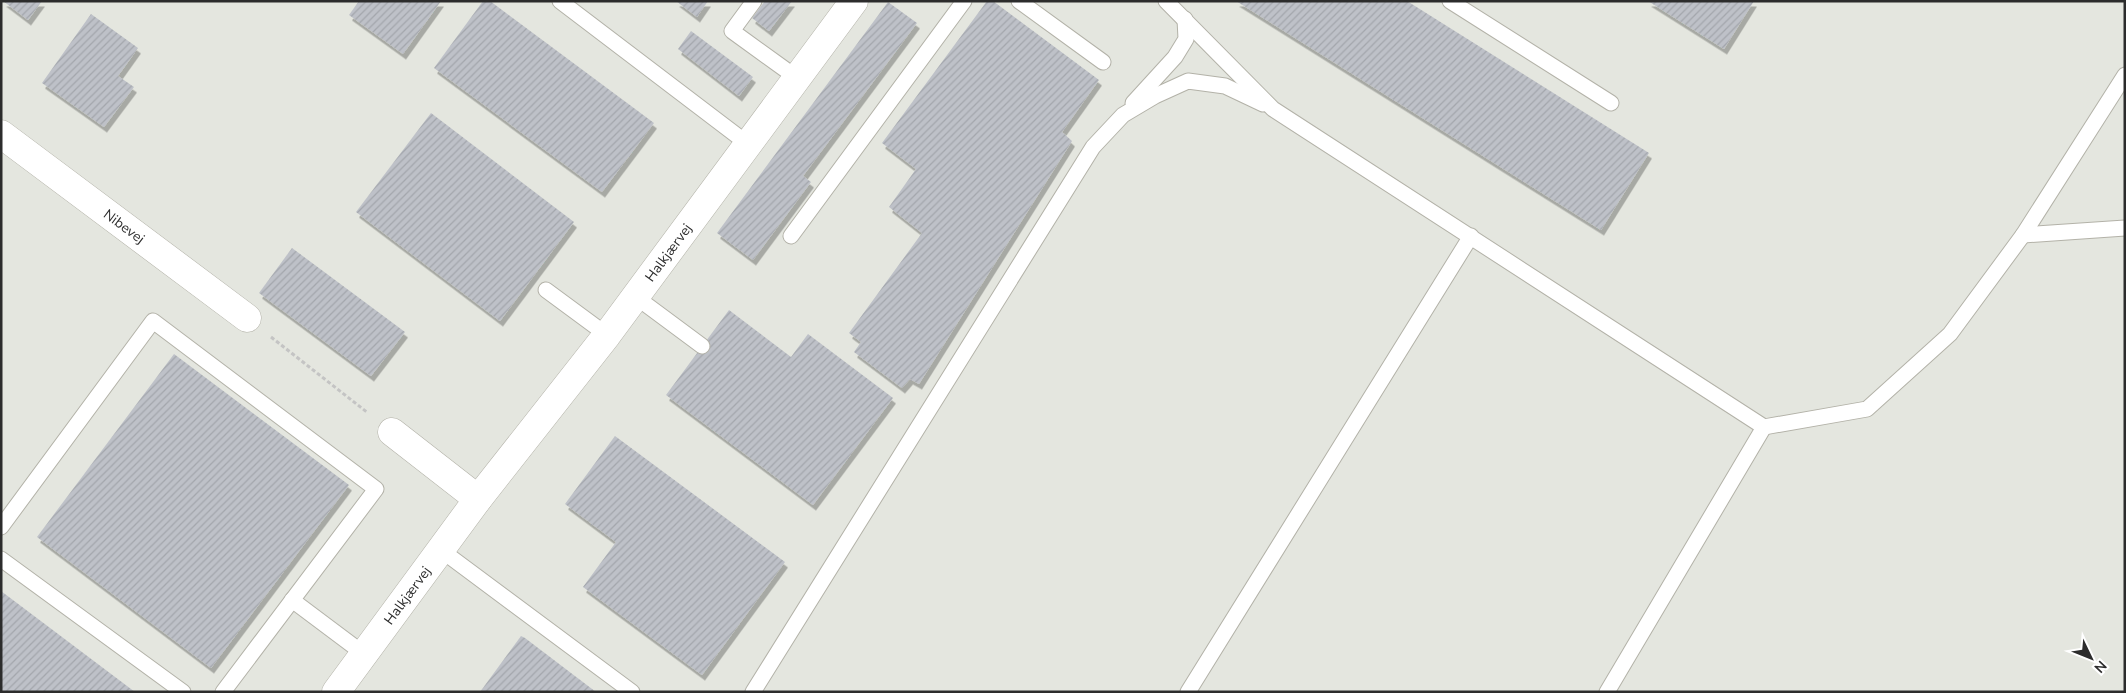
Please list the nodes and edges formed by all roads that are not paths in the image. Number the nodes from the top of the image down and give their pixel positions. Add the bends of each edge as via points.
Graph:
1 (560, 1) edge
2 (754, 1) edge
3 (854, 1) edge
4 (1019, 1) edge
5 (1166, 1) edge
6 (1450, 1) edge
7 (963, 2) edge
8 (1185, 19) junction
9 (1103, 62) dead end
10 (2125, 75) edge
11 (797, 78) junction
12 (1610, 103) dead end
13 (1273, 109) junction
14 (1123, 115) junction
15 (1, 134) edge
16 (748, 144) junction
17 (2125, 228) edge
18 (2024, 235) junction
19 (791, 236) dead end
20 (1471, 236) junction
21 (546, 290) dead end
22 (636, 297) junction
23 (247, 318) road end
24 (608, 335) junction
25 (702, 346) dead end
26 (1764, 428) junction
27 (392, 432) road end
28 (478, 498) junction
29 (1, 527) edge
30 (440, 550) junction
31 (1, 559) edge
32 (292, 600) junction
33 (364, 654) junction
34 (183, 692) edge
35 (223, 692) edge
36 (336, 692) edge
37 (632, 692) edge
38 (753, 692) edge
39 (1188, 692) edge
40 (1607, 692) edge

1 - 16 lane
2 - 11 lane via 732,31
3 - 11 street, Halkjærvej
4 - 9 lane
5 - 8 lane
6 - 12 lane
7 - 19 lane
8 - 13 lane
8 - 14 lane via 1186,39 1175,57
10 - 18 lane
11 - 16 street, Halkjærvej
13 - 14 lane via 1225,86 1188,81
13 - 20 lane
14 - 38 lane via 1093,147
15 - 23 street, Nibevej via 215,284
16 - 22 street, Halkjærvej
17 - 18 lane
18 - 26 lane via 1950,334 1867,409
20 - 26 lane
20 - 39 lane
21 - 24 lane
22 - 24 street, Halkjærvej
22 - 25 lane
24 - 28 street, Halkjærvej
26 - 40 lane
27 - 28 street
28 - 30 street, Halkjærvej
29 - 32 lane via 153,321 376,488
30 - 33 street, Halkjærvej
30 - 37 lane
31 - 34 lane
32 - 33 lane
32 - 35 lane
33 - 36 street, Halkjærvej

